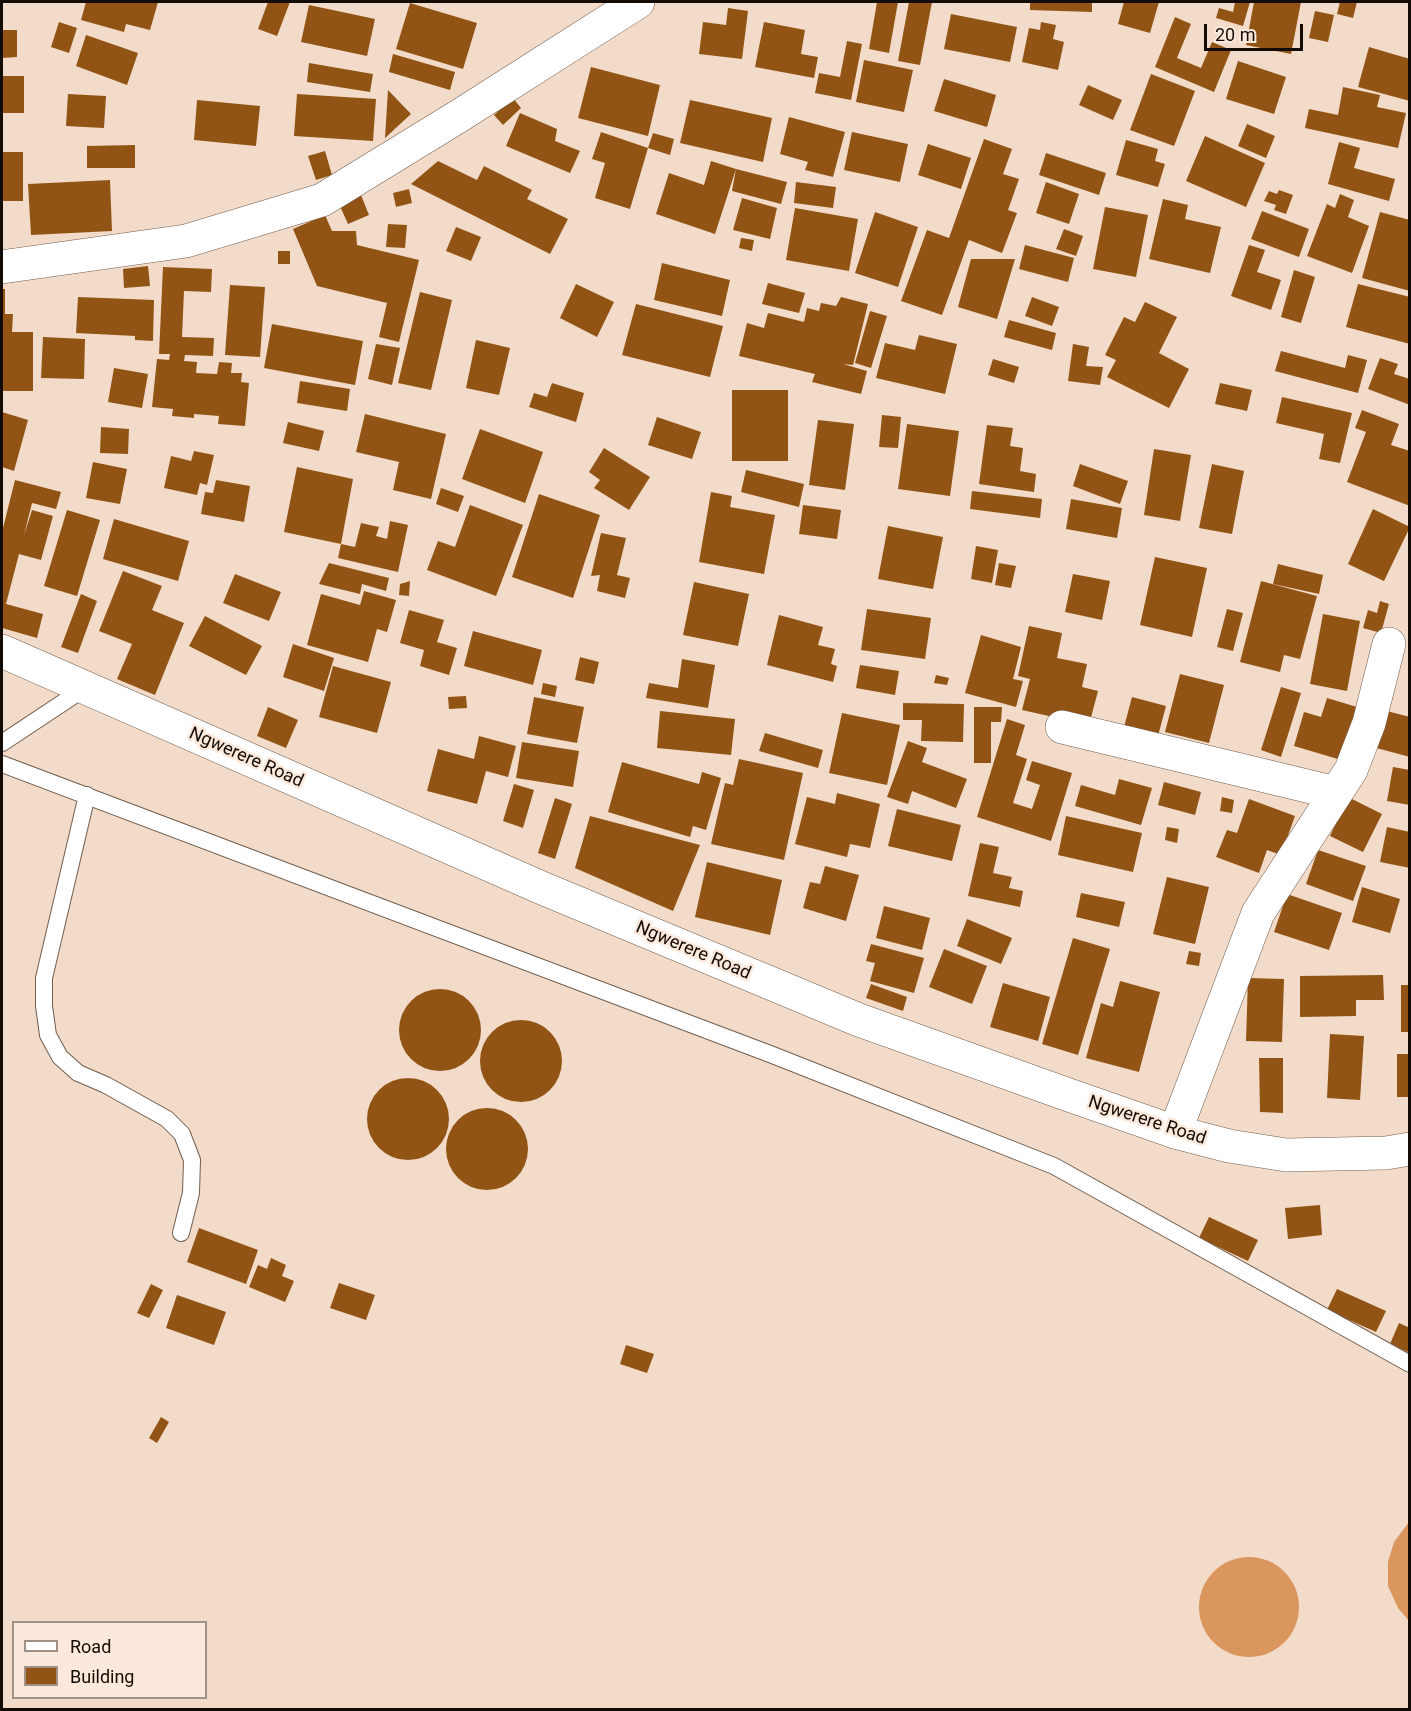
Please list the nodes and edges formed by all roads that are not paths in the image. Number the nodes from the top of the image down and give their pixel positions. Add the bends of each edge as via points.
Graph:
1 (638, 2) edge
2 (2, 267) edge
3 (1389, 644) dead end
4 (2, 651) edge
5 (85, 688) junction
6 (1062, 727) dead end
7 (2, 743) edge
8 (2, 764) edge
9 (1336, 793) junction
10 (87, 795) junction
11 (1175, 1132) junction
12 (1410, 1149) edge
13 (181, 1233) dead end
14 (1410, 1364) edge

1 - 2 street via 322,200 186,241
3 - 9 street via 1369,723 1351,770
4 - 5 street, Ngwerere Road
5 - 7 lane
5 - 11 street, Ngwerere Road via 531,883 859,1020
6 - 9 street
8 - 10 lane
9 - 11 street via 1258,913
10 - 13 lane via 45,978 48,1035 60,1057 78,1073 167,1119 182,1134 192,1160 191,1193
10 - 14 lane via 1054,1166
11 - 12 street, Ngwerere Road via 1286,1155

